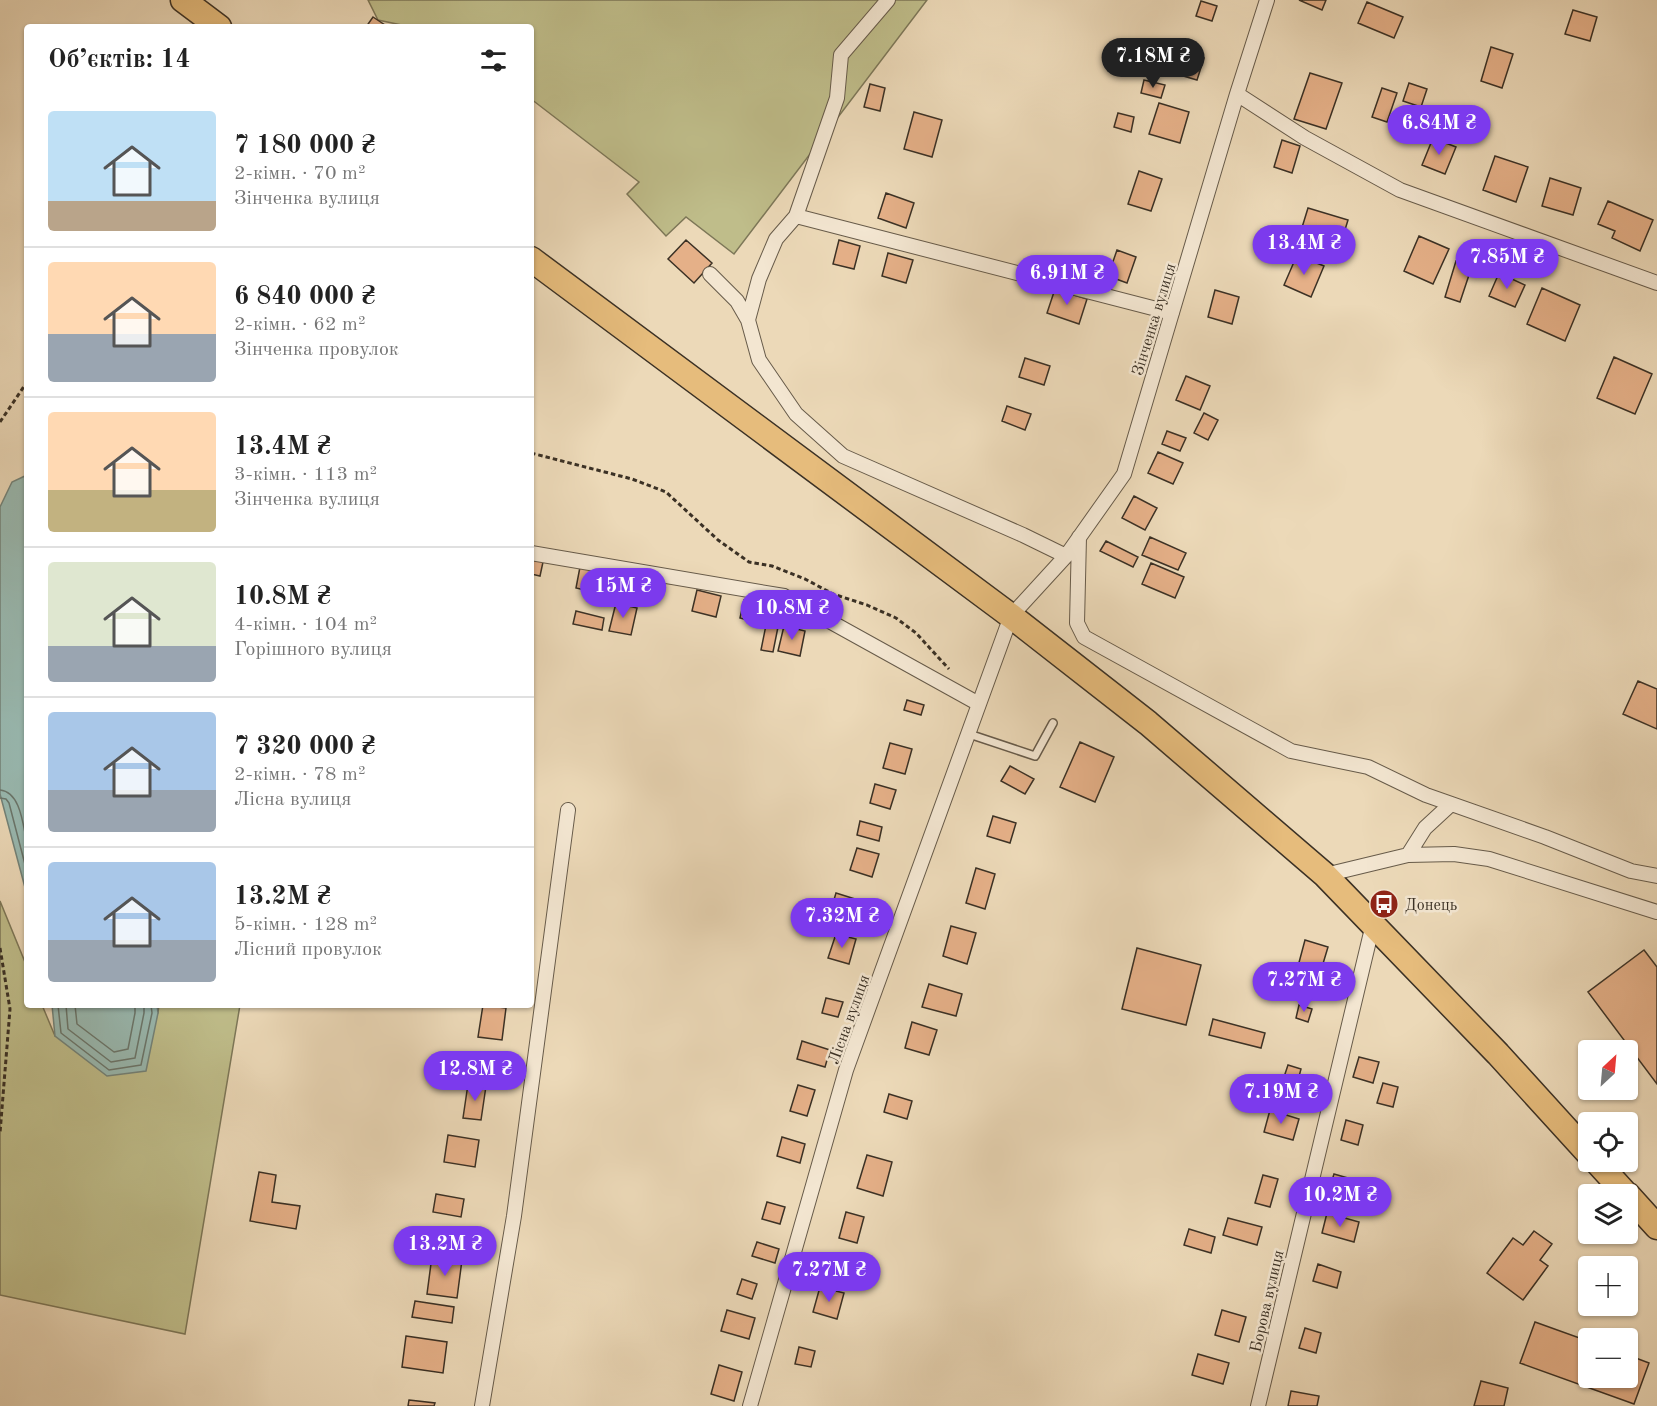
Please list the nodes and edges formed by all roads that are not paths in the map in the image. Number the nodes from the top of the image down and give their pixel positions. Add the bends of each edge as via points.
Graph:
1 (183, 0) edge
2 (888, 0) edge
3 (1267, 0) edge
4 (215, 24) edge
5 (1237, 94) junction
6 (796, 216) junction
7 (534, 261) edge
8 (710, 274) dead end
9 (1657, 283) edge
10 (1172, 313) junction
11 (748, 320) junction
12 (1079, 537) junction
13 (534, 554) edge
14 (1066, 555) junction
15 (1011, 616) junction
16 (980, 704) junction
17 (1053, 723) dead end
18 (969, 734) junction
19 (1451, 804) junction
20 (568, 810) dead end
21 (1408, 855) junction
22 (1325, 875) junction
23 (1657, 876) edge
24 (1657, 912) edge
25 (1373, 924) junction
26 (1578, 1142) edge
27 (1606, 1172) edge
28 (1617, 1184) edge
29 (1638, 1207) edge
30 (1657, 1227) edge
31 (482, 1406) edge
32 (750, 1406) edge
33 (1258, 1406) edge

1 - 4 highway
2 - 6 street via 841,55 837,98
3 - 5 street, Зінченка вулиця
5 - 9 street via 1305,138 1400,190
5 - 10 street, Зінченка вулиця
6 - 10 street
6 - 11 street via 776,238
7 - 15 highway
8 - 11 street via 737,301
10 - 12 street, Зінченка вулиця via 1124,474
11 - 14 street via 759,360 796,414 843,456
12 - 14 street, Зінченка вулиця
12 - 19 street via 1077,623 1084,637 1291,751 1368,767
13 - 16 street via 784,596
14 - 15 street, Зінченка вулиця
15 - 16 street, Лісна вулиця
15 - 22 highway via 1148,723
16 - 18 street, Лісна вулиця
17 - 18 lane via 1035,756
18 - 32 street, Лісна вулиця via 846,1070
19 - 21 street via 1425,828
19 - 23 street via 1631,871
20 - 31 street via 514,1216
21 - 22 street
21 - 24 street via 1454,854 1489,859
22 - 25 highway
25 - 26 highway
25 - 33 street, Борова вулиця
27 - 28 highway
29 - 30 highway

